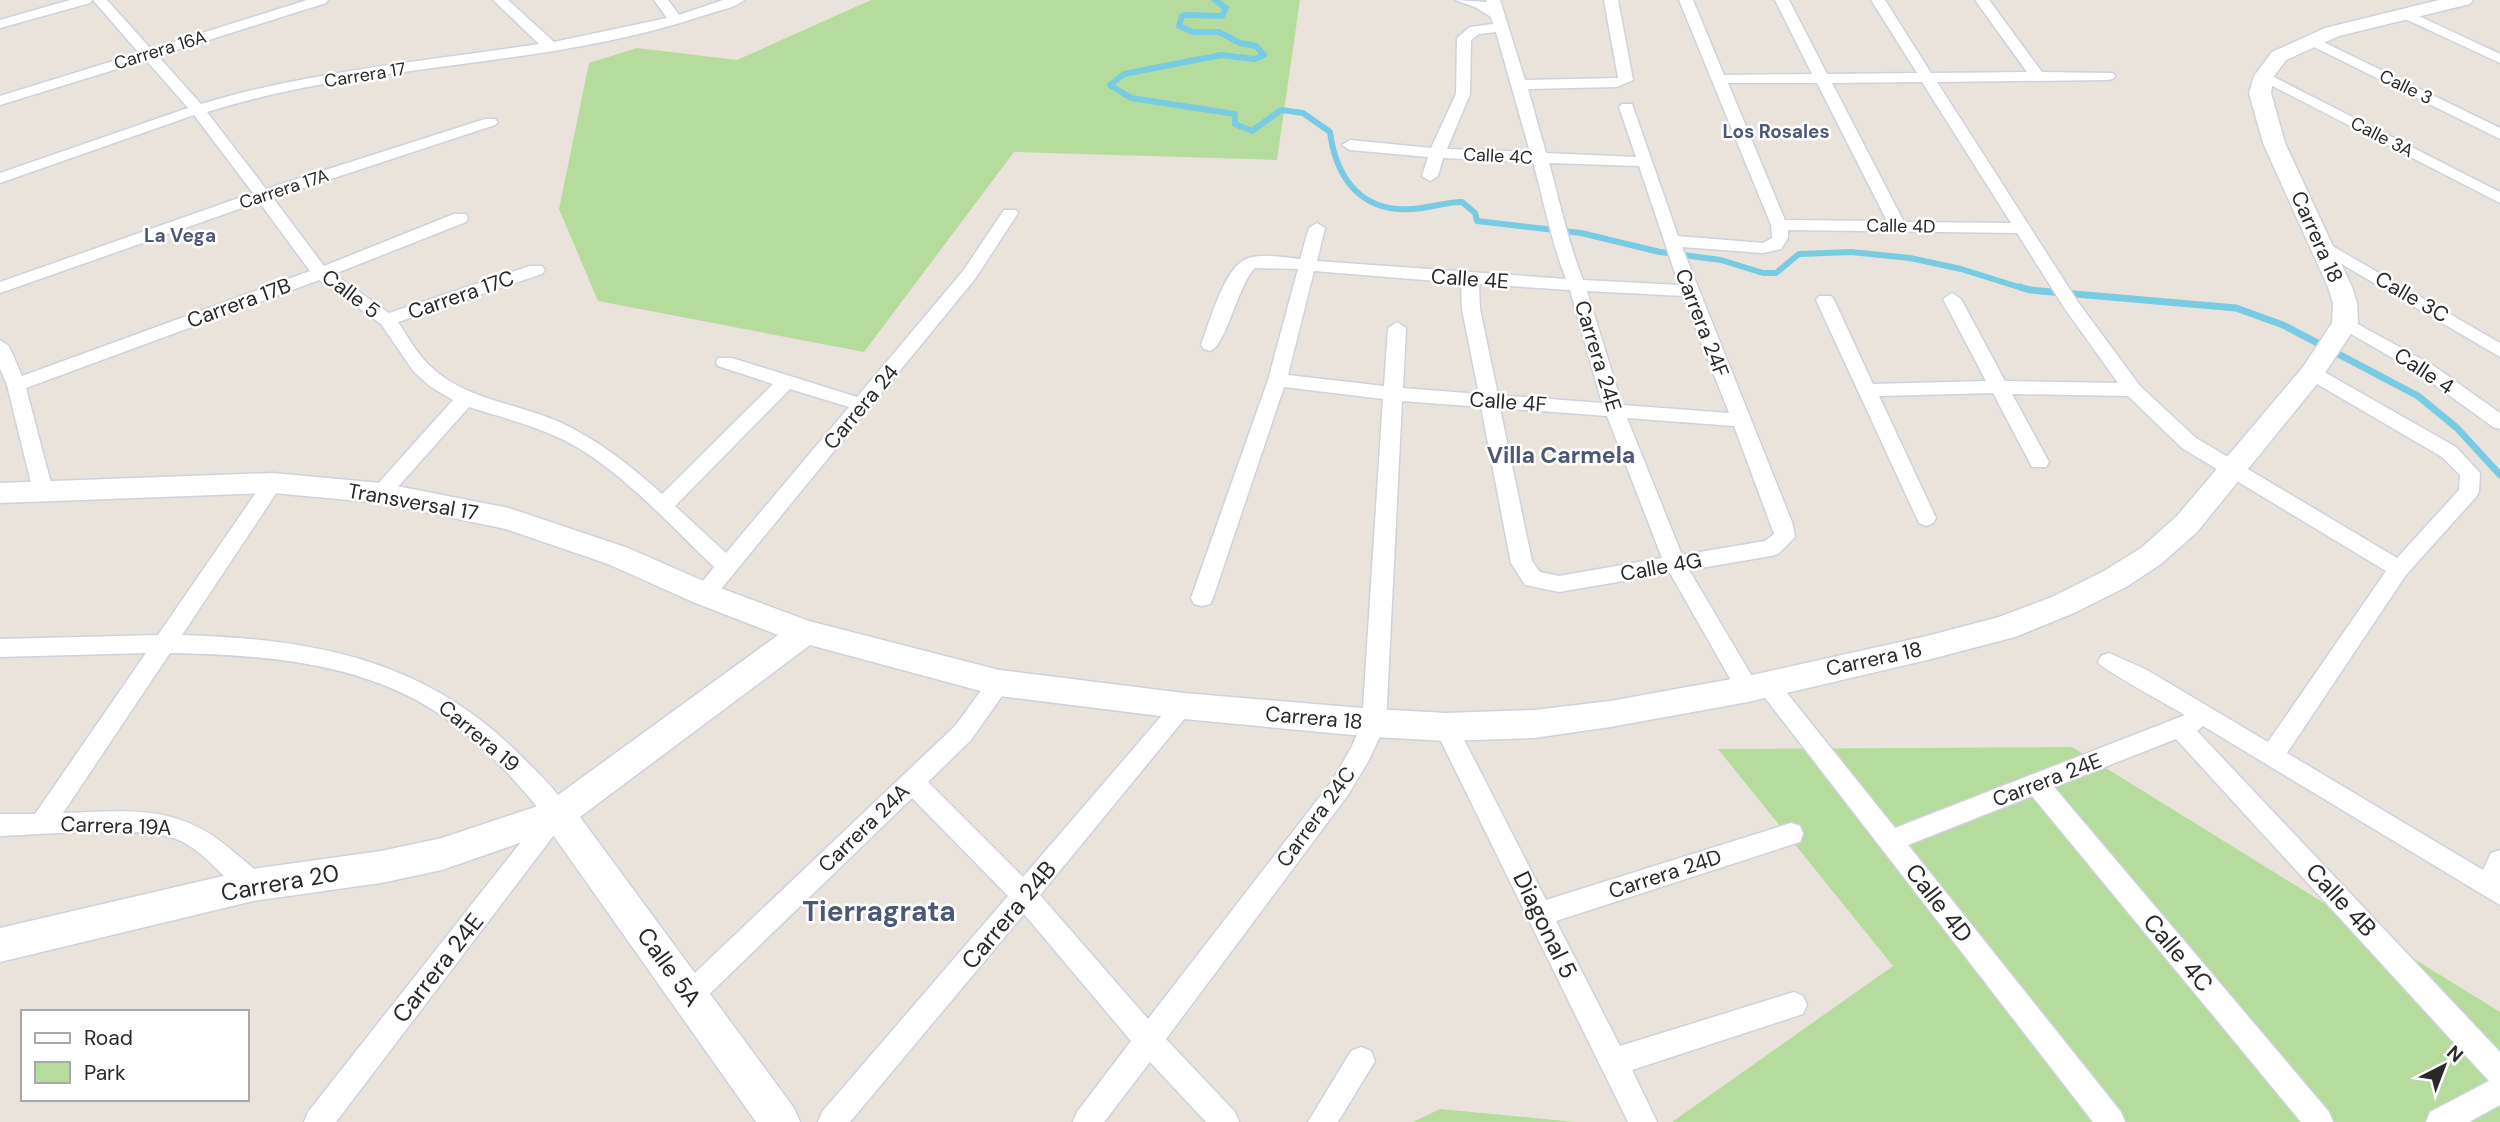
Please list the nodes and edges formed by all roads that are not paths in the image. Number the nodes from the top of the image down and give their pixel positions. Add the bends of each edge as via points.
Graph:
1 (85, 0) edge
2 (100, 0) edge
3 (321, 0) edge
4 (500, 0) edge
5 (661, 0) edge
6 (737, 0) edge
7 (1462, 0) edge
8 (1611, 0) edge
9 (1686, 0) edge
10 (1782, 0) edge
11 (1878, 0) edge
12 (1982, 0) edge
13 (2463, 0) edge
14 (1496, 13) edge
15 (2406, 15) junction
16 (676, 20) junction
17 (0, 24) edge
18 (2311, 40) junction
19 (550, 46) junction
20 (150, 54) junction
21 (2500, 59) edge
22 (2108, 76) dead end
23 (2264, 76) junction
24 (1822, 77) junction
25 (2038, 77) junction
26 (1718, 79) junction
27 (1926, 79) junction
28 (1519, 85) junction
29 (0, 101) edge
30 (1627, 107) dead end
31 (198, 110) junction
32 (490, 122) dead end
33 (2500, 134) edge
34 (1350, 145) dead end
35 (1437, 153) junction
36 (1539, 158) junction
37 (1645, 162) junction
38 (1430, 176) dead end
39 (0, 178) edge
40 (261, 196) junction
41 (2500, 198) edge
42 (1010, 213) dead end
43 (460, 218) dead end
44 (1779, 225) junction
45 (1897, 225) junction
46 (1317, 228) dead end
47 (2024, 228) junction
48 (2322, 245) junction
49 (1675, 249) junction
50 (1307, 266) junction
51 (536, 270) dead end
52 (321, 274) junction
53 (1469, 279) junction
54 (1577, 286) junction
55 (0, 288) edge
56 (1689, 291) junction
57 (1952, 299) dead end
58 (1825, 300) dead end
59 (387, 320) junction
60 (1398, 328) dead end
61 (1210, 345) dead end
62 (0, 346) edge
63 (2327, 351) junction
64 (2500, 351) edge
65 (724, 362) dead end
66 (1277, 380) junction
67 (787, 381) junction
68 (16, 385) junction
69 (1998, 387) junction
70 (1868, 390) junction
71 (2133, 390) junction
72 (1395, 394) junction
73 (465, 399) junction
74 (1490, 401) junction
75 (863, 405) junction
76 (1614, 410) junction
77 (1740, 420) junction
78 (2499, 421) edge
79 (2039, 462) dead end
80 (2232, 471) junction
81 (273, 483) junction
82 (43, 491) junction
83 (0, 493) edge
84 (381, 493) junction
85 (663, 506) junction
86 (1926, 518) dead end
87 (1784, 537) joint
88 (1675, 564) junction
89 (727, 566) junction
90 (2399, 569) junction
91 (704, 594) junction
92 (1202, 598) dead end
93 (805, 632) junction
94 (166, 644) junction
95 (0, 648) edge
96 (2109, 662) dead end
97 (999, 683) junction
98 (1757, 687) junction
99 (1184, 706) junction
100 (1374, 723) junction
101 (2192, 723) junction
102 (1446, 727) junction
103 (2271, 757) junction
104 (912, 782) junction
105 (2037, 784) junction
106 (558, 814) junction
107 (42, 824) junction
108 (0, 825) edge
109 (1791, 834) dead end
110 (1889, 841) junction
111 (2500, 861) edge
112 (253, 885) junction
113 (2494, 890) edge
114 (1025, 896) junction
115 (1539, 914) junction
116 (0, 946) edge
117 (690, 995) junction
118 (1794, 1005) dead end
119 (1149, 1041) junction
120 (1361, 1061) dead end
121 (1613, 1062) junction
122 (2500, 1072) edge
123 (2500, 1090) edge
124 (318, 1122) edge
125 (780, 1122) edge
126 (832, 1122) edge
127 (1087, 1122) edge
128 (1225, 1122) edge
129 (1322, 1122) edge
130 (1643, 1122) edge
131 (2111, 1122) edge
132 (2319, 1122) edge
133 (2440, 1122) edge

1 - 17 street
2 - 20 street, Calle 5
3 - 20 street, Carrera 16A
4 - 19 street
5 - 16 street
6 - 16 street, Carrera 17
7 - 14 street
8 - 28 street via 1626,80
9 - 26 street
10 - 24 street
11 - 27 street
12 - 25 street
13 - 15 street
14 - 28 street
14 - 35 street via 1464,38 1463,94
15 - 18 street via 2361,23
15 - 21 street
16 - 19 street, Carrera 17
18 - 23 street via 2279,56
18 - 33 street, Calle 3
19 - 31 street, Carrera 17 via 289,86
20 - 29 street, Carrera 16A
20 - 31 street, Calle 5
22 - 25 street
23 - 41 street, Calle 3A
23 - 48 street, Carrera 18 via 2260,93 2264,114
24 - 26 street
24 - 27 street
24 - 45 street
25 - 27 street
26 - 44 street
27 - 47 street
28 - 36 street, Carrera 24E
30 - 37 street, Carrera 24F
31 - 39 street, Carrera 17
31 - 40 street, Calle 5
32 - 40 street, Carrera 17A
34 - 35 street, Calle 4C
35 - 36 street, Calle 4C
35 - 38 street
36 - 37 street, Calle 4C
36 - 54 street, Carrera 24E via 1559,240
37 - 49 street, Carrera 24F
40 - 52 street, Calle 5
40 - 55 street, Carrera 17A
42 - 75 street, Carrera 24 via 969,275
43 - 52 street, Carrera 17B
44 - 45 street, Calle 4D
44 - 49 street via 1780,238 1763,248
45 - 47 street, Calle 4D
46 - 50 street
47 - 71 street via 2071,305
48 - 63 street, Carrera 18 via 2345,303
48 - 64 street, Calle 3C
49 - 56 street, Carrera 24F
50 - 53 street, Calle 4E
50 - 61 street, Calle 4E via 1251,262 1241,271
50 - 66 street
51 - 59 street, Carrera 17C
52 - 59 street, Calle 5
52 - 68 street, Carrera 17B
53 - 54 street, Calle 4E
53 - 74 street
54 - 56 street, Calle 4E
54 - 76 street, Carrera 24E
56 - 77 street, Carrera 24F
57 - 69 street
58 - 70 street
59 - 73 street, Calle 5 via 421,368
60 - 72 street, Carrera 24C
62 - 68 street
63 - 78 street, Calle 4 via 2427,370
63 - 80 street, Carrera 18
63 - 90 street via 2470,473 2469,492
65 - 67 street
66 - 72 street, Calle 4F
66 - 92 street
67 - 75 street
67 - 85 street
68 - 82 street
69 - 70 street
69 - 71 street
69 - 79 street
70 - 86 street
71 - 80 street via 2189,443
72 - 74 street, Calle 4F
72 - 100 street, Carrera 24C
73 - 84 street
73 - 85 street, Calle 5 via 548,425 586,444
74 - 76 street, Calle 4F
74 - 88 street, Calle 4G via 1522,563 1534,579 1559,584
75 - 89 street, Carrera 24
76 - 77 street, Calle 4F
76 - 88 street, Carrera 24E
77 - 87 street, Carrera 24F
80 - 90 street
80 - 98 street, Carrera 18 via 2187,524 2151,556 2063,605 2004,628
81 - 82 street, Transversal 17
81 - 84 street, Transversal 17
81 - 94 street
82 - 83 street, Transversal 17
84 - 91 street, Transversal 17 via 509,519 618,556
85 - 89 street, Calle 5
87 - 88 street, Calle 4G via 1771,548
88 - 98 street, Carrera 24E
89 - 91 street, Carrera 24
90 - 103 street
91 - 93 street, Transversal 17
93 - 97 street, Carrera 18
93 - 106 street
94 - 95 street, Carrera 19
94 - 106 street, Carrera 19 via 279,652 386,675 439,701 483,734 522,770
94 - 107 street
96 - 101 street via 2139,676
97 - 99 street, Carrera 18
97 - 104 street, Carrera 24A via 963,733
98 - 102 street, Carrera 18 via 1547,723
98 - 110 street, Calle 4D
99 - 100 street, Carrera 18
99 - 114 street, Carrera 24B
100 - 102 street, Carrera 18
100 - 119 street, Carrera 24C via 1340,788
101 - 103 street
101 - 105 street, Carrera 24E
101 - 122 street, Calle 4B
102 - 115 street, Diagonal 5
103 - 113 street
104 - 114 street
104 - 117 street, Carrera 24A
105 - 110 street, Carrera 24E
105 - 132 street, Calle 4C
106 - 112 street, Carrera 20 via 442,854
106 - 117 street, Calle 5A
106 - 124 street, Carrera 24E
107 - 108 street, Carrera 19A
107 - 112 street, Carrera 19A via 139,822 183,829
109 - 115 street, Carrera 24D
110 - 131 street, Calle 4D
111 - 113 street
112 - 116 street, Carrera 20
114 - 119 street
114 - 126 street, Carrera 24B
115 - 121 street, Diagonal 5
117 - 125 street, Calle 5A
118 - 121 street
119 - 127 street, Carrera 24C
119 - 128 street
120 - 129 street
121 - 130 street, Diagonal 5
123 - 133 street

